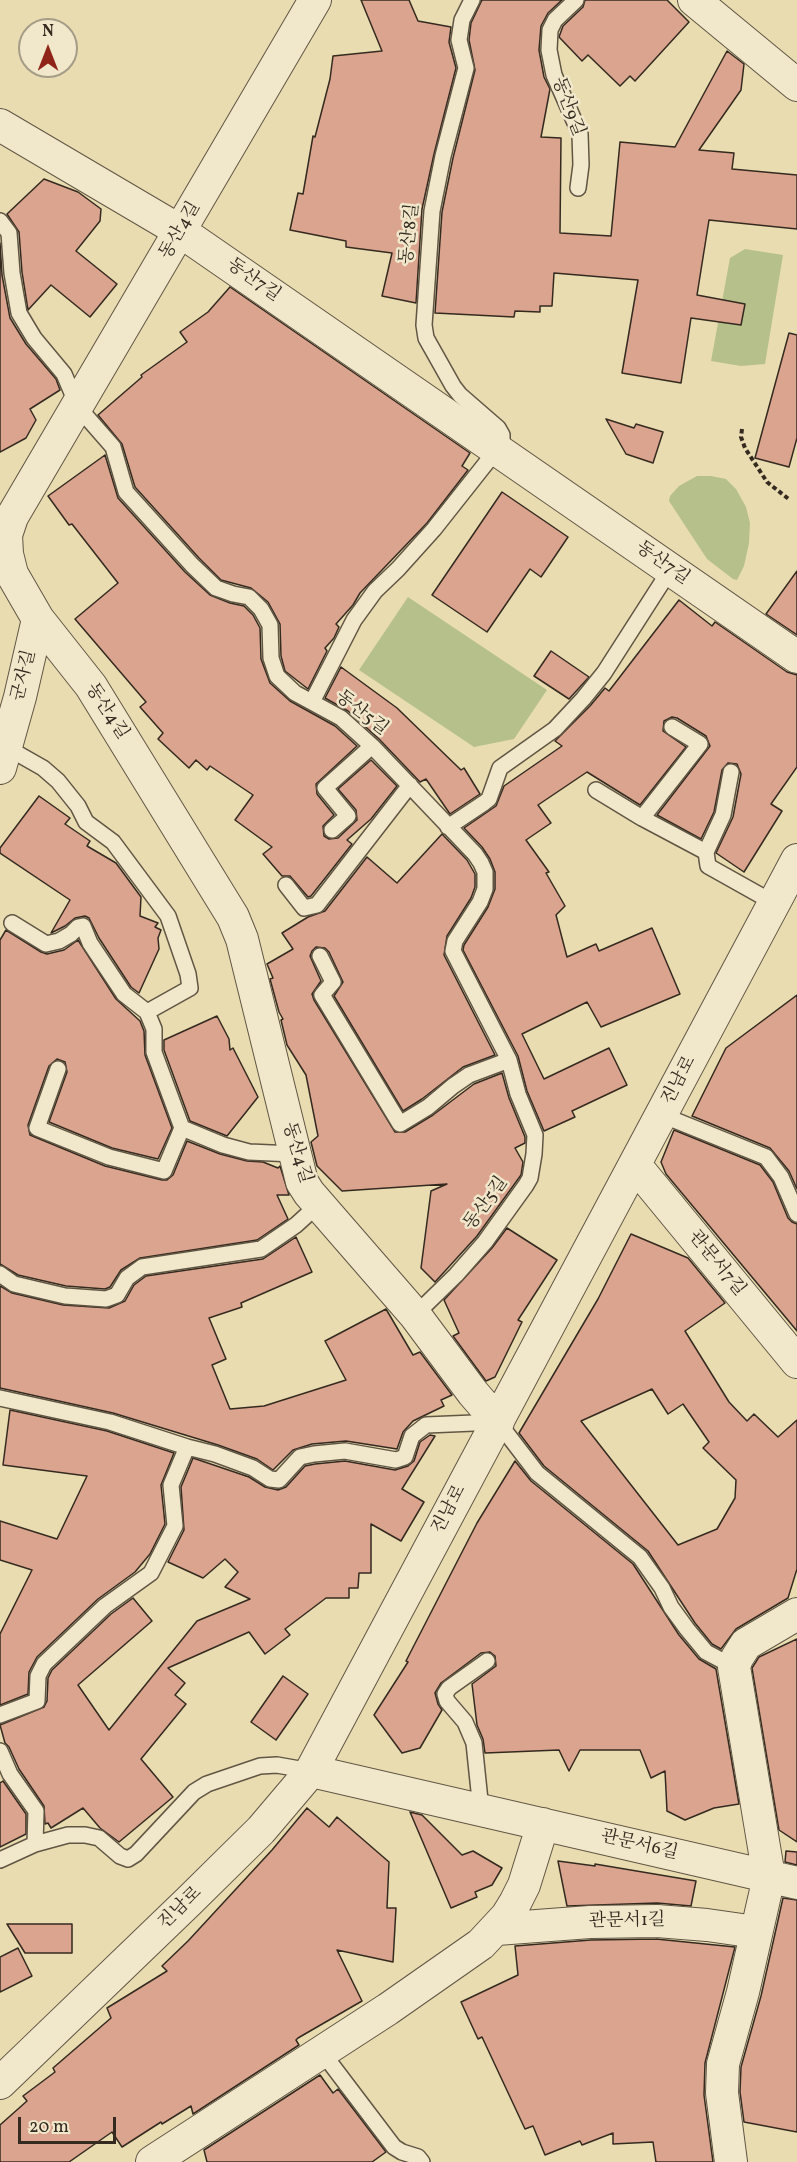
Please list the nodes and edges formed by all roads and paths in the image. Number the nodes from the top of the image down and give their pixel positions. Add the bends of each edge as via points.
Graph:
1 (315, 0) edge
2 (472, 0) edge
3 (576, 0) edge
4 (694, 0) edge
5 (797, 86) edge
6 (0, 125) edge
7 (578, 188) dead end
8 (0, 220) edge
9 (180, 231) junction
10 (78, 407) junction
11 (742, 429) dead end
12 (498, 449) junction
13 (790, 500) dead end
14 (670, 570) junction
15 (38, 619) junction
16 (797, 657) edge
17 (312, 702) junction
18 (672, 727) dead end
19 (372, 746) junction
20 (3, 757) edge
21 (731, 772) dead end
22 (410, 785) junction
23 (596, 790) dead end
24 (642, 819) junction
25 (448, 827) junction
26 (332, 830) dead end
27 (706, 852) junction
28 (797, 860) edge
29 (286, 885) dead end
30 (774, 903) junction
31 (12, 923) dead end
32 (320, 956) dead end
33 (147, 1012) junction
34 (509, 1060) junction
35 (58, 1069) dead end
36 (662, 1115) junction
37 (182, 1128) junction
38 (294, 1154) junction
39 (635, 1166) junction
40 (319, 1204) junction
41 (797, 1214) edge
42 (0, 1274) edge
43 (415, 1316) junction
44 (797, 1362) edge
45 (0, 1398) edge
46 (498, 1422) junction
47 (187, 1447) junction
48 (797, 1614) edge
49 (487, 1661) dead end
50 (734, 1667) junction
51 (0, 1715) edge
52 (0, 1751) edge
53 (311, 1771) junction
54 (481, 1810) junction
55 (543, 1824) junction
56 (35, 1844) junction
57 (0, 1860) edge
58 (783, 1880) edge
59 (497, 1929) junction
60 (756, 1932) junction
61 (322, 2052) junction
62 (0, 2083) edge
63 (152, 2162) edge
64 (422, 2162) edge
65 (730, 2162) edge

1 - 9 street, 동산4길
2 - 12 lane, 동산8길 via 462,20 459,40 466,69 432,211 424,325 426,338 460,395 498,428 502,435
3 - 7 lane, 동산9길 via 555,20 549,50 554,75 580,134
4 - 5 street
6 - 9 street, 동산7길
8 - 10 lane, 동산5길 via 9,233 19,313 64,374
9 - 10 street, 동산4길
9 - 12 street, 동산7길
10 - 15 street, 동산4길 via 12,517 6,535 12,573
10 - 17 lane, 동산5길 via 113,447 126,492 192,566 216,588 249,597 261,609 270,625 271,658 277,676
11 - 13 path via 745,448 766,482
12 - 14 street, 동산7길
12 - 17 lane via 434,529 375,591 354,620
14 - 16 street, 동산7길
14 - 25 lane via 583,699 555,729 500,768 489,799
15 - 20 street, 군자길
15 - 38 street, 동산4길 via 91,686 233,917 242,939
17 - 19 lane, 동산5길 via 341,718
18 - 24 lane via 700,744
19 - 22 lane, 동산5길
19 - 26 lane via 325,788 348,816
20 - 33 lane via 43,768 58,781 86,822 113,842 168,916 190,988
21 - 27 lane via 723,815
22 - 25 lane, 동산5길
22 - 29 lane via 317,905 304,908
23 - 24 lane
24 - 27 lane
25 - 34 lane, 동산5길 via 475,854 486,880 480,902 455,941 453,951
27 - 30 lane via 708,866
28 - 30 street, 진남로
30 - 36 street, 진남로
31 - 33 lane via 46,944 83,926 124,994
32 - 34 lane via 333,982 322,995 400,1124 469,1075
33 - 37 lane via 154,1029 154,1052
34 - 43 lane, 동산5길 via 535,1135 530,1178 485,1242
35 - 37 lane via 37,1128 109,1157 164,1171
36 - 39 street, 진남로
36 - 41 lane via 766,1157 781,1177
37 - 38 lane via 249,1152
38 - 40 street, 동산4길 via 302,1182
39 - 44 street, 관문서7길
39 - 46 street, 진남로
40 - 42 lane via 261,1249 142,1267 127,1278 117,1295 106,1299 65,1296 14,1284
40 - 43 street, 동산4길
43 - 46 street, 동산4길
45 - 47 lane via 110,1422
46 - 47 lane via 426,1425 412,1436 405,1457 396,1460 345,1451 300,1457 279,1480
46 - 50 lane via 537,1473 640,1557 671,1607 706,1652
46 - 53 street, 진남로
47 - 51 lane via 171,1485 175,1526 151,1573 105,1606 44,1664 38,1676 38,1701
48 - 50 street via 747,1644
49 - 54 lane via 445,1694 471,1731
50 - 58 street
52 - 56 lane via 10,1774 36,1811
53 - 54 street, 관문서6길
53 - 56 lane via 260,1766 207,1784 194,1792 128,1859 99,1838 85,1834 68,1834
53 - 62 street, 진남로 via 244,1846
54 - 55 street, 관문서6길
55 - 58 street, 관문서6길
55 - 59 street via 524,1885
56 - 57 lane
58 - 60 street
59 - 60 street, 관문서1길 via 657,1921
59 - 61 street via 468,1954
60 - 65 street via 723,2064 722,2094
61 - 63 street
61 - 64 lane via 394,2147

